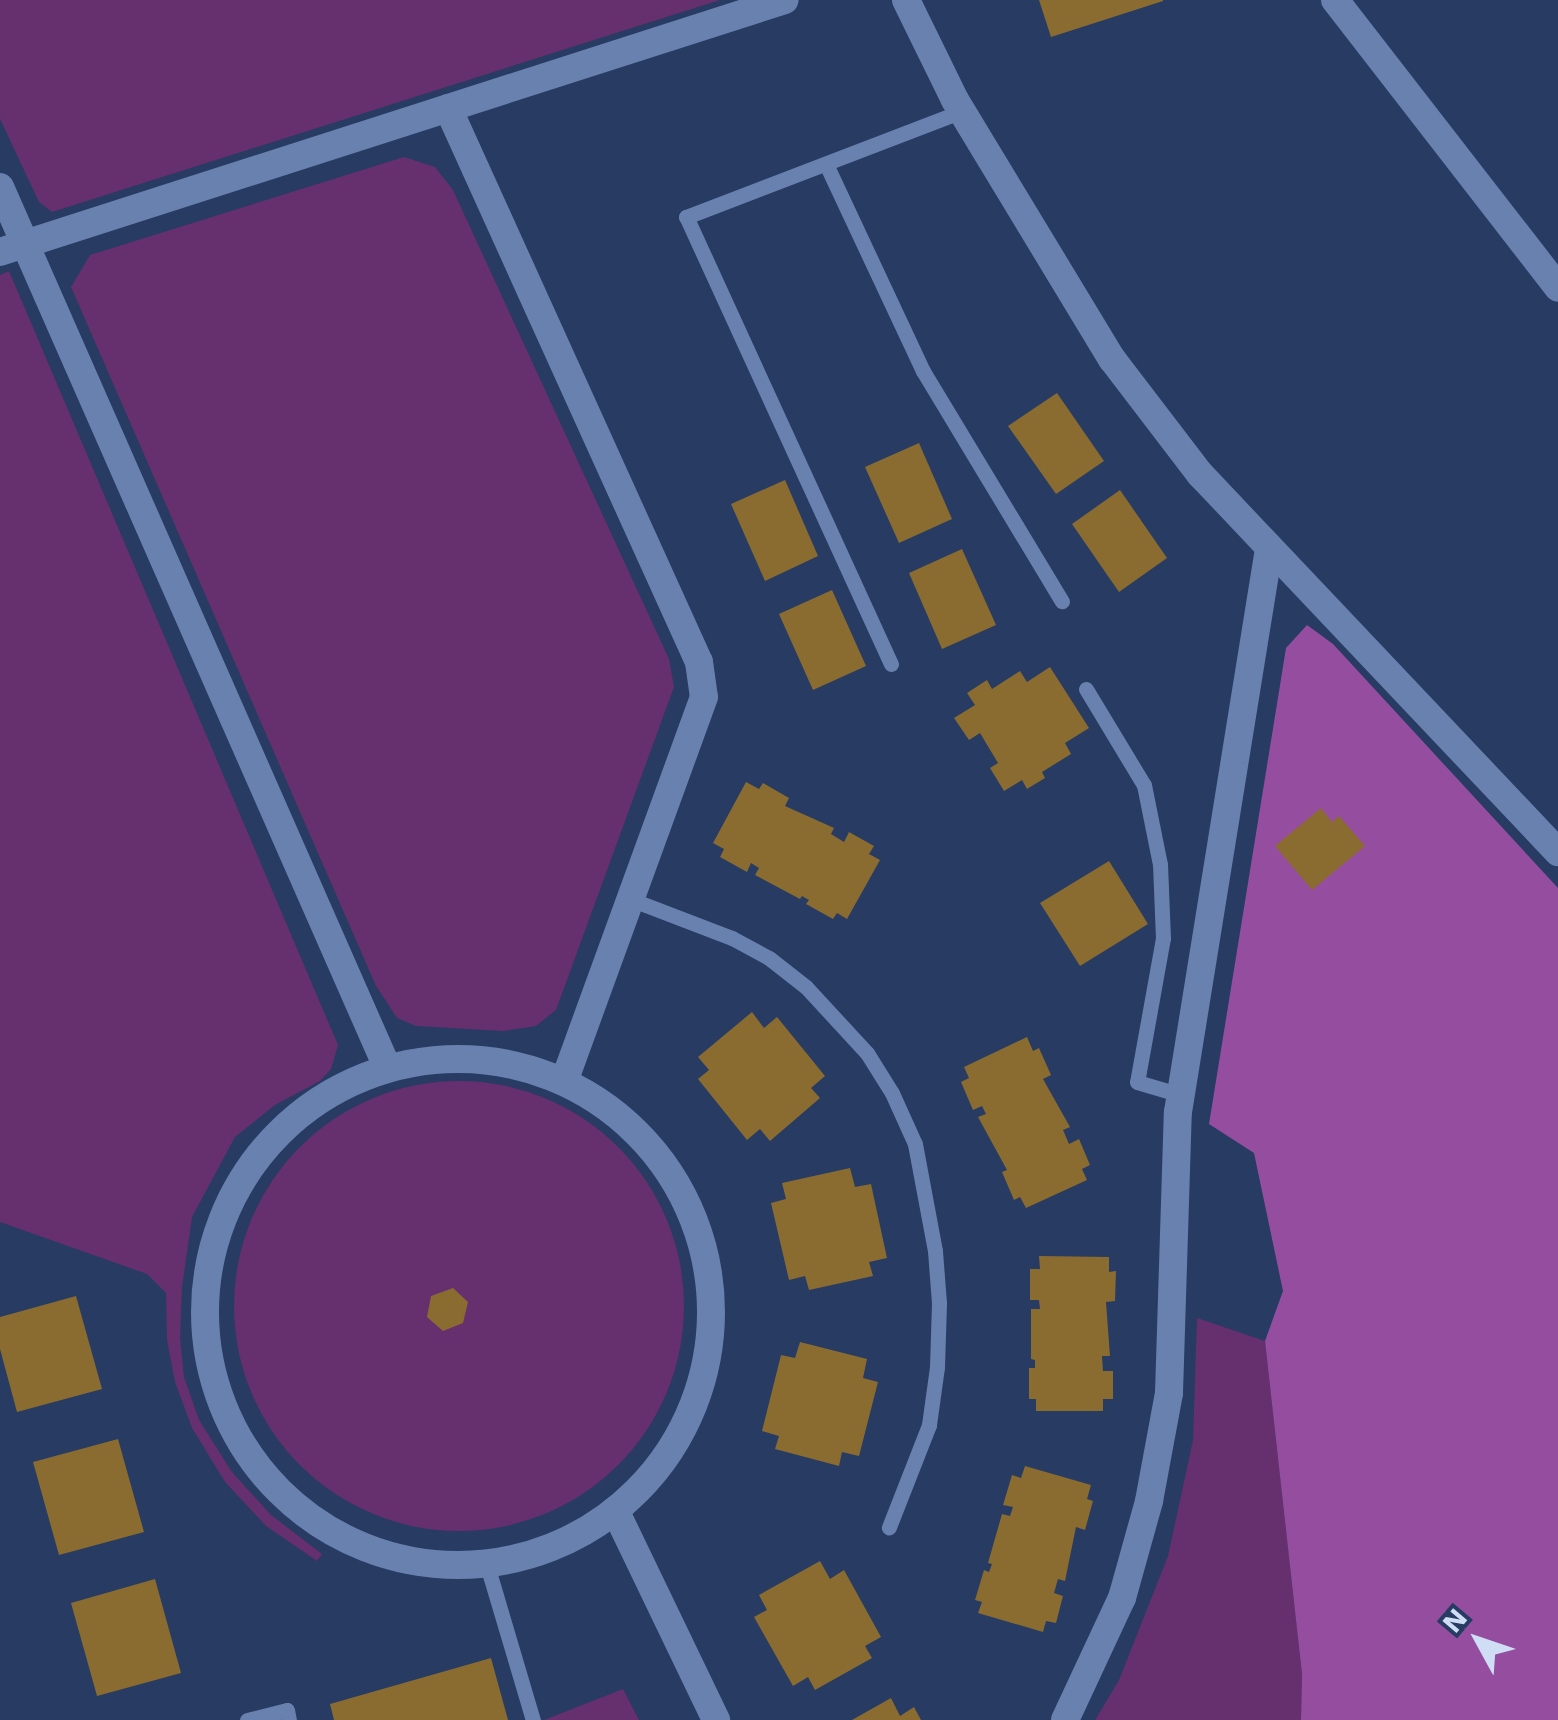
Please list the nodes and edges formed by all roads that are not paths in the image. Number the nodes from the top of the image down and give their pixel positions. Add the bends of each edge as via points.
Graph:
1 (785, 0) edge
2 (906, 0) edge
3 (1335, 0) edge
4 (448, 108) junction
5 (962, 111) junction
6 (826, 164) junction
7 (0, 187) edge
8 (12, 248) edge
9 (1558, 288) edge
10 (1269, 549) junction
11 (1062, 601) dead end
12 (891, 664) dead end
13 (1086, 689) dead end
14 (1558, 852) edge
15 (630, 899) junction
16 (387, 1067) junction
17 (565, 1080) junction
18 (1181, 1095) junction
19 (616, 1512) junction
20 (890, 1527) dead end
21 (487, 1565) junction
22 (247, 1720) edge
23 (290, 1720) edge
24 (532, 1720) edge
25 (716, 1720) edge
26 (1065, 1720) edge

1 - 4 street
2 - 5 street
3 - 9 street
4 - 8 street
4 - 15 street via 699,662 704,697
5 - 6 lane
5 - 10 street via 1112,359 1200,474
6 - 11 lane via 923,370
6 - 12 lane via 686,217
7 - 8 street
8 - 16 street
10 - 14 street
10 - 18 street
13 - 18 lane via 1144,784 1158,849 1163,938 1137,1082
15 - 17 street
15 - 20 lane via 732,938 806,987 867,1052 914,1144 935,1251 936,1367 929,1424
16 - 17 street via 447,1057 507,1061
16 - 21 street via 318,1100 262,1150 224,1215 205,1288 209,1363 234,1434 280,1494 341,1538 412,1563
17 - 19 street via 647,1142 687,1198 712,1281 708,1368 674,1448
18 - 26 street via 1169,1393 1149,1501 1122,1598
19 - 21 street via 555,1548
19 - 25 street
21 - 24 lane
22 - 23 lane via 287,1710

